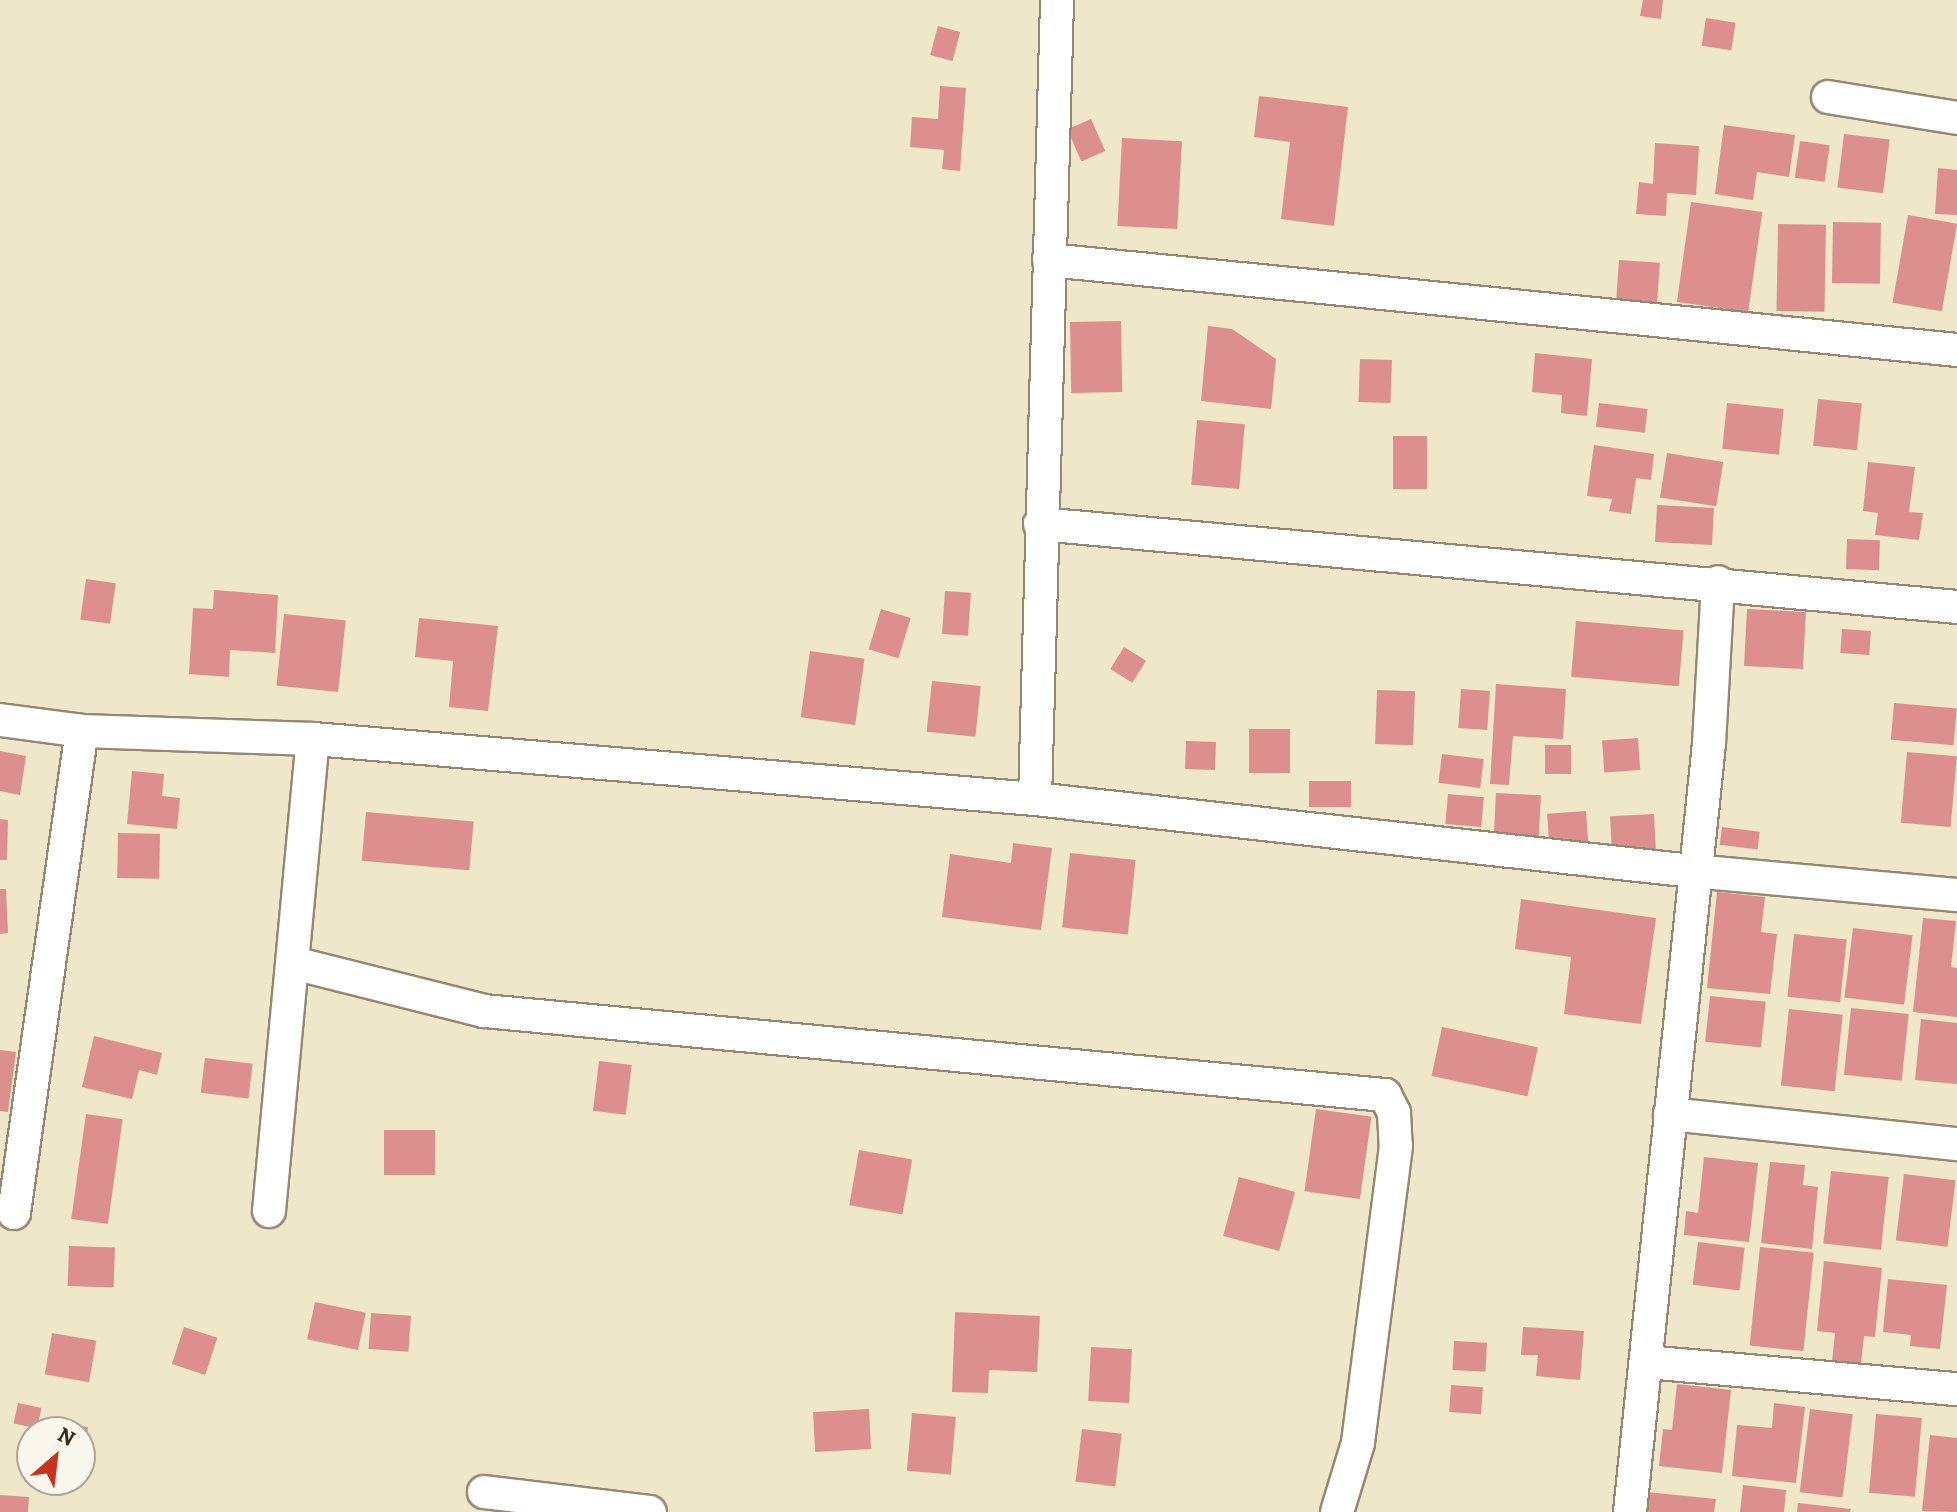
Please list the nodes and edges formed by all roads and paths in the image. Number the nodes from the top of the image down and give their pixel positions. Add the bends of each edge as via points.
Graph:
1 (1057, 0) edge
2 (1828, 97) dead end
3 (1957, 118) edge
4 (1049, 260) junction
5 (1957, 350) edge
6 (1040, 524) junction
7 (1718, 582) junction
8 (1957, 607) edge
9 (0, 720) edge
10 (82, 731) junction
11 (313, 739) junction
12 (1035, 799) junction
13 (1692, 871) junction
14 (1957, 895) edge
15 (293, 963) junction
16 (1670, 1114) junction
17 (1957, 1144) edge
18 (269, 1211) dead end
19 (14, 1213) dead end
20 (1646, 1362) junction
21 (1957, 1389) edge
22 (484, 1492) dead end
23 (650, 1512) edge
24 (1337, 1512) edge
25 (1630, 1512) edge

1 - 4 street
2 - 3 street
4 - 5 street
4 - 6 street
6 - 7 street
6 - 12 street
7 - 8 street
7 - 13 street via 1709,744
9 - 10 street
10 - 11 street
10 - 19 street
11 - 12 street
11 - 15 street
12 - 13 street
13 - 14 street
13 - 16 street
15 - 18 street
15 - 24 street via 484,1011 1385,1095 1394,1113 1396,1146 1358,1443
16 - 17 street
16 - 20 street
20 - 21 street
20 - 25 street
22 - 23 street

